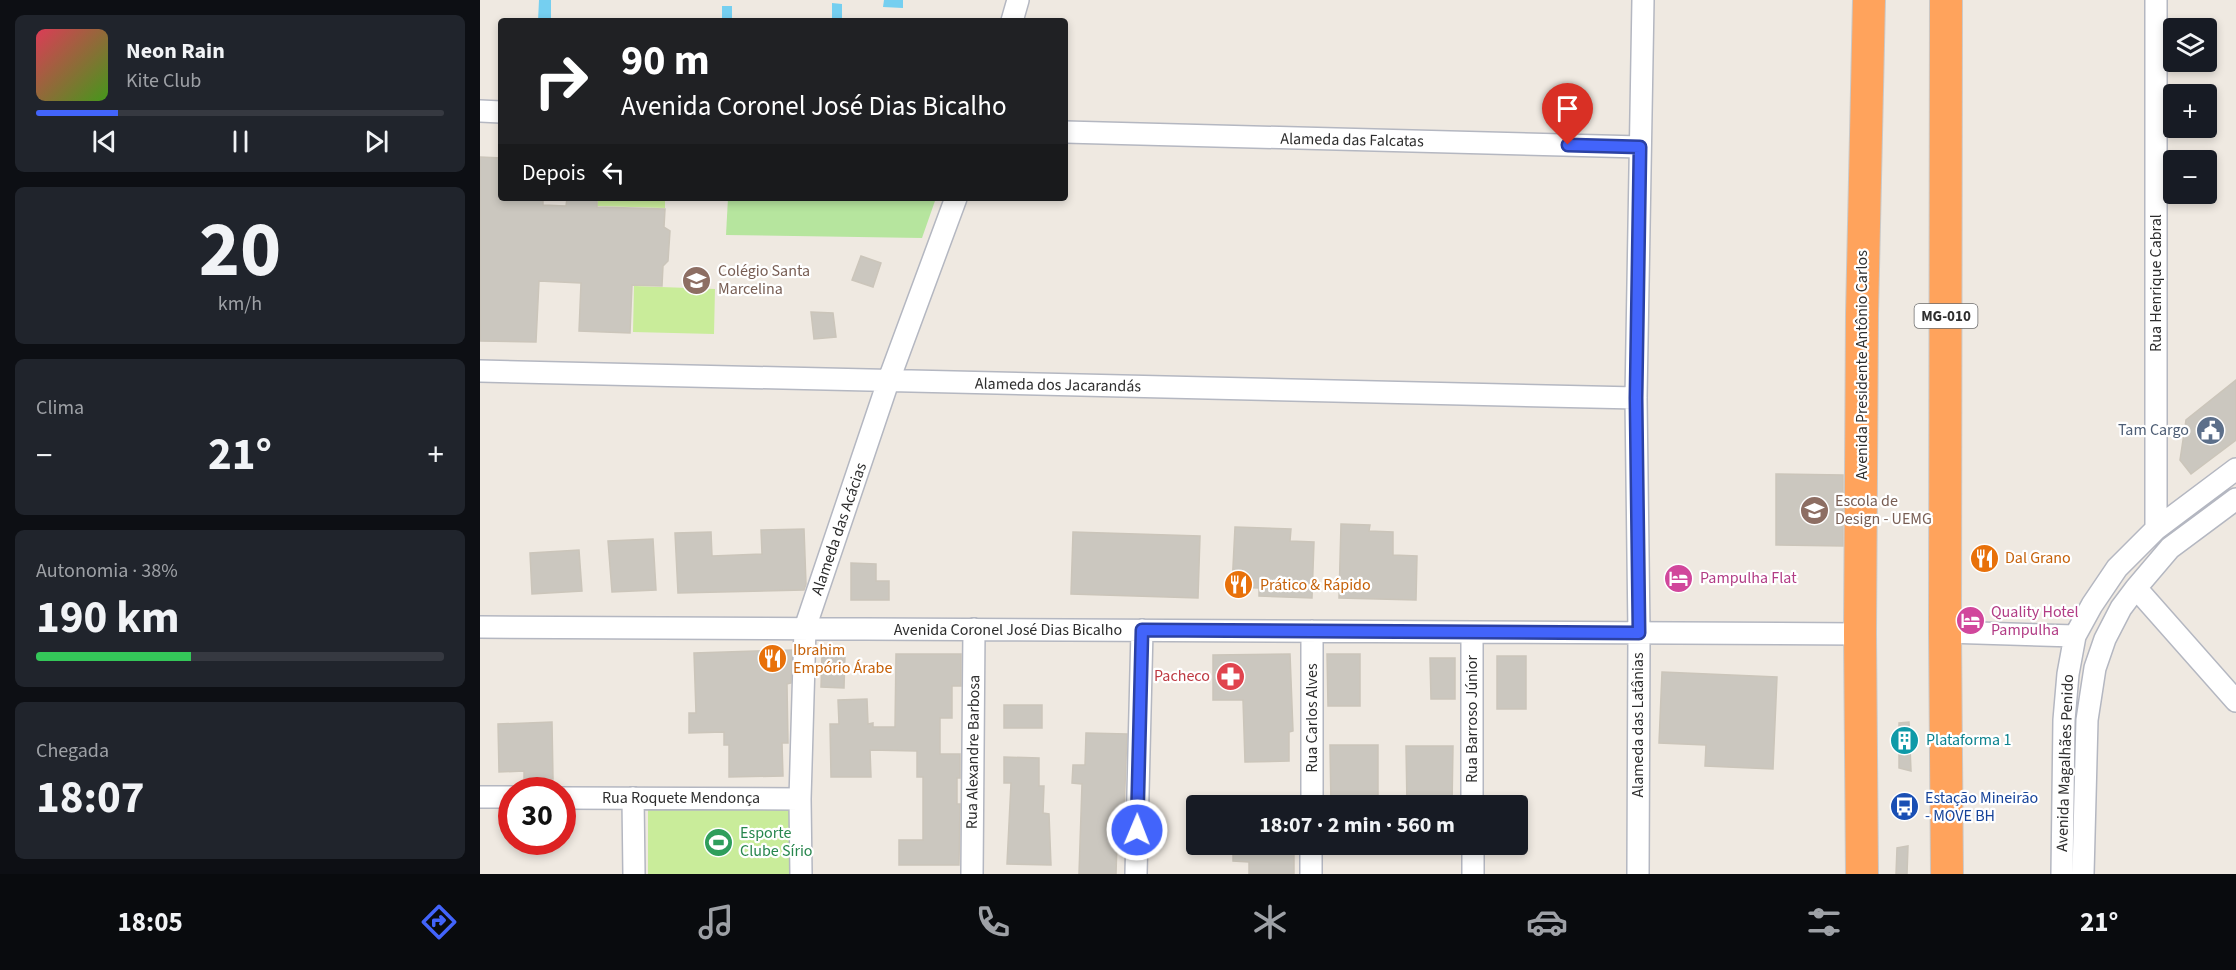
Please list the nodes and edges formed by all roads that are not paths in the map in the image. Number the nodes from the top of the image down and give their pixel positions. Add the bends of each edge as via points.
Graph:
1 (1018, 0) edge
2 (1643, 0) edge
3 (1869, 0) edge
4 (1946, 0) edge
5 (2156, 0) edge
6 (1013, 18) edge
7 (480, 111) edge
8 (498, 112) edge
9 (1068, 132) edge
10 (1640, 147) junction
11 (955, 201) edge
12 (480, 371) edge
13 (888, 382) junction
14 (1636, 398) junction
15 (2236, 470) edge
16 (2236, 499) edge
17 (2156, 529) junction
18 (2136, 588) junction
19 (480, 627) edge
20 (805, 628) junction
21 (974, 629) junction
22 (1142, 630) junction
23 (1312, 631) junction
24 (1472, 632) junction
25 (1945, 632) junction
26 (1639, 633) junction
27 (1860, 634) junction
28 (2075, 636) junction
29 (2236, 701) edge
30 (1312, 795) edge
31 (1473, 795) edge
32 (480, 797) edge
33 (498, 797) edge
34 (576, 798) edge
35 (633, 798) junction
36 (800, 799) junction
37 (1311, 855) edge
38 (1473, 855) edge
39 (634, 874) edge
40 (801, 874) edge
41 (972, 874) edge
42 (1136, 874) edge
43 (1311, 874) edge
44 (1473, 874) edge
45 (1638, 874) edge
46 (1862, 874) edge
47 (1947, 874) edge
48 (2062, 874) edge
49 (2083, 874) edge

1 - 6 street
2 - 10 street, Alameda das Latânias
3 - 27 highway, Avenida Presidente Antônio Carlos
4 - 25 highway, MG-010
5 - 17 street, Rua Henrique Cabral
7 - 8 street
9 - 10 street, Alameda das Falcatas
10 - 14 street, Alameda das Latânias
11 - 13 street, Alameda das Acácias
12 - 13 street, Alameda dos Jacarandás
13 - 14 street, Alameda dos Jacarandás
13 - 20 street, Alameda das Acácias
14 - 26 street, Alameda das Latânias
15 - 17 street, Avenida Magalhães Penido
16 - 18 street, Avenida Magalhães Penido via 2170,548
17 - 28 street, Avenida Magalhães Penido via 2117,568
18 - 29 street
18 - 49 street, Avenida Magalhães Penido via 2105,639 2095,668 2087,720
19 - 20 street, Avenida Coronel José Dias Bicalho
20 - 21 street, Avenida Coronel José Dias Bicalho
20 - 36 street, Alameda das Acácias
21 - 22 street, Avenida Coronel José Dias Bicalho
21 - 41 street, Rua Alexandre Barbosa
22 - 23 street, Avenida Coronel José Dias Bicalho
22 - 42 street
23 - 24 street, Avenida Coronel José Dias Bicalho
23 - 30 street, Rua Carlos Alves
24 - 26 street, Avenida Coronel José Dias Bicalho
24 - 31 street, Rua Barroso Júnior
25 - 28 street
25 - 47 highway, MG-010
26 - 27 street, Avenida Coronel José Dias Bicalho
26 - 45 street, Alameda das Latânias
27 - 46 highway, Avenida Presidente Antônio Carlos
28 - 48 street, Avenida Magalhães Penido via 2064,720
32 - 33 street
34 - 35 street, Rua Roquete Mendonça
35 - 36 street, Rua Roquete Mendonça
35 - 39 street
36 - 40 street, Alameda das Acácias
37 - 43 street
38 - 44 street

